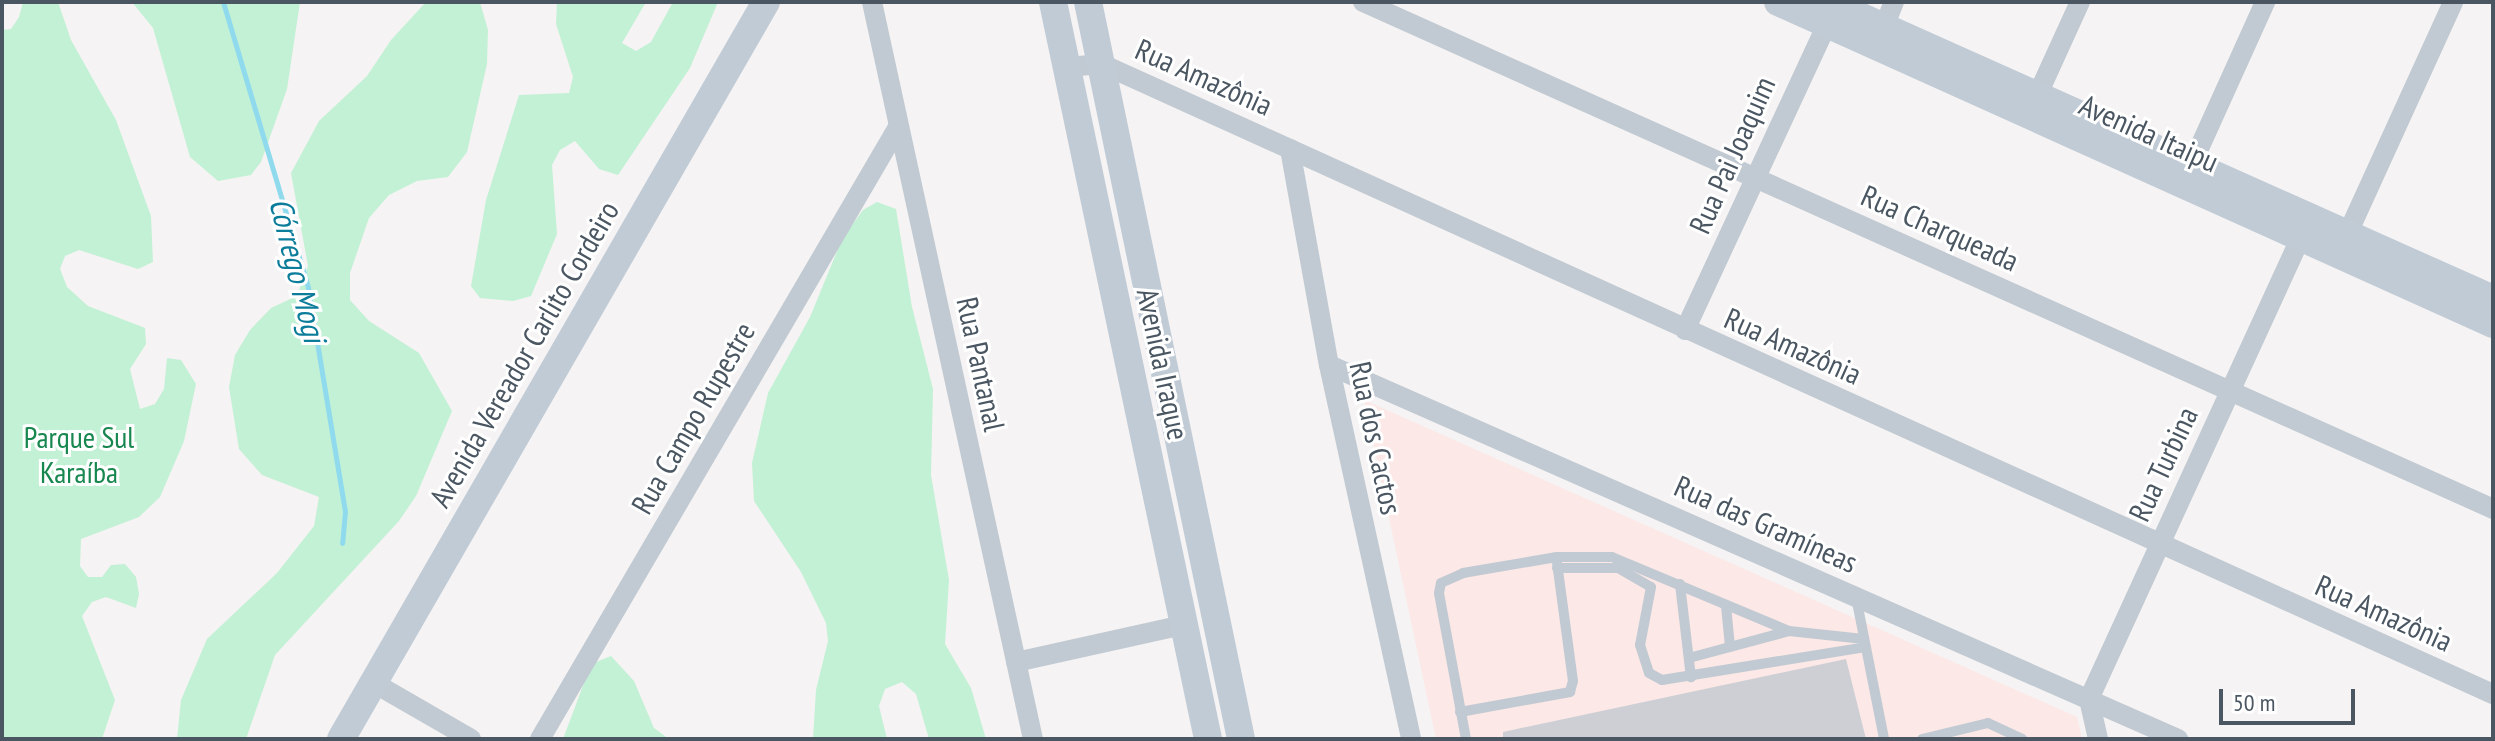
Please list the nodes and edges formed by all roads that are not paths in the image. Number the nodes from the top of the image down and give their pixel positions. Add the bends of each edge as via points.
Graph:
1 (766, 2) edge
2 (872, 2) edge
3 (1053, 2) edge
4 (1088, 2) edge
5 (1363, 2) edge
6 (1778, 2) edge
7 (2080, 2) edge
8 (2265, 2) edge
9 (2453, 2) edge
10 (1829, 11) edge
11 (1885, 25) edge
12 (1102, 64) junction
13 (1067, 67) junction
14 (2038, 94) junction
15 (898, 127) junction
16 (1290, 149) junction
17 (2192, 164) junction
18 (1755, 177) junction
19 (2305, 227) junction
20 (2343, 244) junction
21 (2493, 299) edge
22 (2493, 324) edge
23 (1685, 330) junction
24 (1329, 365) junction
25 (2229, 391) junction
26 (2493, 509) edge
27 (2159, 545) junction
28 (1557, 563) junction
29 (1680, 584) junction
30 (1856, 597) junction
31 (1726, 606) junction
32 (1183, 625) junction
33 (1789, 631) junction
34 (1864, 643) junction
35 (1730, 647) junction
36 (1689, 658) junction
37 (1016, 662) junction
38 (1691, 677) junction
39 (374, 683) junction
40 (2493, 694) edge
41 (2089, 699) junction
42 (1460, 712) junction
43 (341, 739) edge
44 (471, 739) edge
45 (540, 739) edge
46 (1033, 739) edge
47 (1208, 739) edge
48 (1241, 739) edge
49 (1411, 739) edge
50 (1466, 739) edge
51 (1884, 739) edge
52 (1922, 739) edge
53 (2022, 739) edge
54 (2098, 739) edge
55 (2178, 739) edge

1 - 39 street, Avenida Vereador Carlito Cordeiro
2 - 15 street, Rua Pantanal
3 - 13 street, Avenida Iraque
4 - 12 street, Avenida Iraque
5 - 18 street, Rua Charqueada
6 - 10 street, Avenida Itaipu
7 - 14 street
8 - 17 street
9 - 20 street
10 - 11 street, Avenida Itaipu
10 - 18 street, Rua Pai Joaquim
11 - 14 street, Avenida Itaipu
11 - 19 street, Avenida Itaipu
12 - 13 street, Rua Amazônia
12 - 16 street, Rua Amazônia
12 - 48 street, Avenida Iraque
13 - 32 street, Avenida Iraque
14 - 17 street, Avenida Itaipu
15 - 37 street, Rua Pantanal
15 - 45 street, Rua Campo Rupestre
16 - 23 street, Rua Amazônia
16 - 24 street, Rua dos Cactos
17 - 19 street, Avenida Itaipu
18 - 23 street, Rua Pai Joaquim
18 - 25 street, Rua Charqueada
19 - 20 street, Avenida Itaipu
19 - 25 street, Rua Turbina
20 - 21 street, Avenida Itaipu
20 - 22 street, Avenida Itaipu
23 - 27 street, Rua Amazônia
24 - 30 street, Rua das Gramíneas
24 - 49 street, Rua dos Cactos
25 - 26 street, Rua Charqueada
25 - 27 street, Rua Turbina
27 - 40 street, Rua Amazônia
27 - 41 street, Rua Turbina
28 - 29 lane via 1612,557
28 - 38 lane via 1604,566 1644,580 1652,594 1640,645 1649,673 1670,681
28 - 42 lane via 1573,681 1570,692
28 - 42 lane via 1446,579 1439,588
29 - 31 lane
29 - 36 lane
30 - 34 lane
30 - 41 street, Rua das Gramíneas
31 - 33 lane
31 - 35 lane
32 - 37 street
32 - 47 street, Avenida Iraque
33 - 34 lane
33 - 35 lane
34 - 38 lane
34 - 51 lane
35 - 36 lane
36 - 38 lane
37 - 46 street, Rua Pantanal
39 - 43 street, Avenida Vereador Carlito Cordeiro
39 - 44 street
41 - 54 street
41 - 55 street, Rua das Gramíneas
42 - 50 lane
52 - 53 lane via 1988,723

